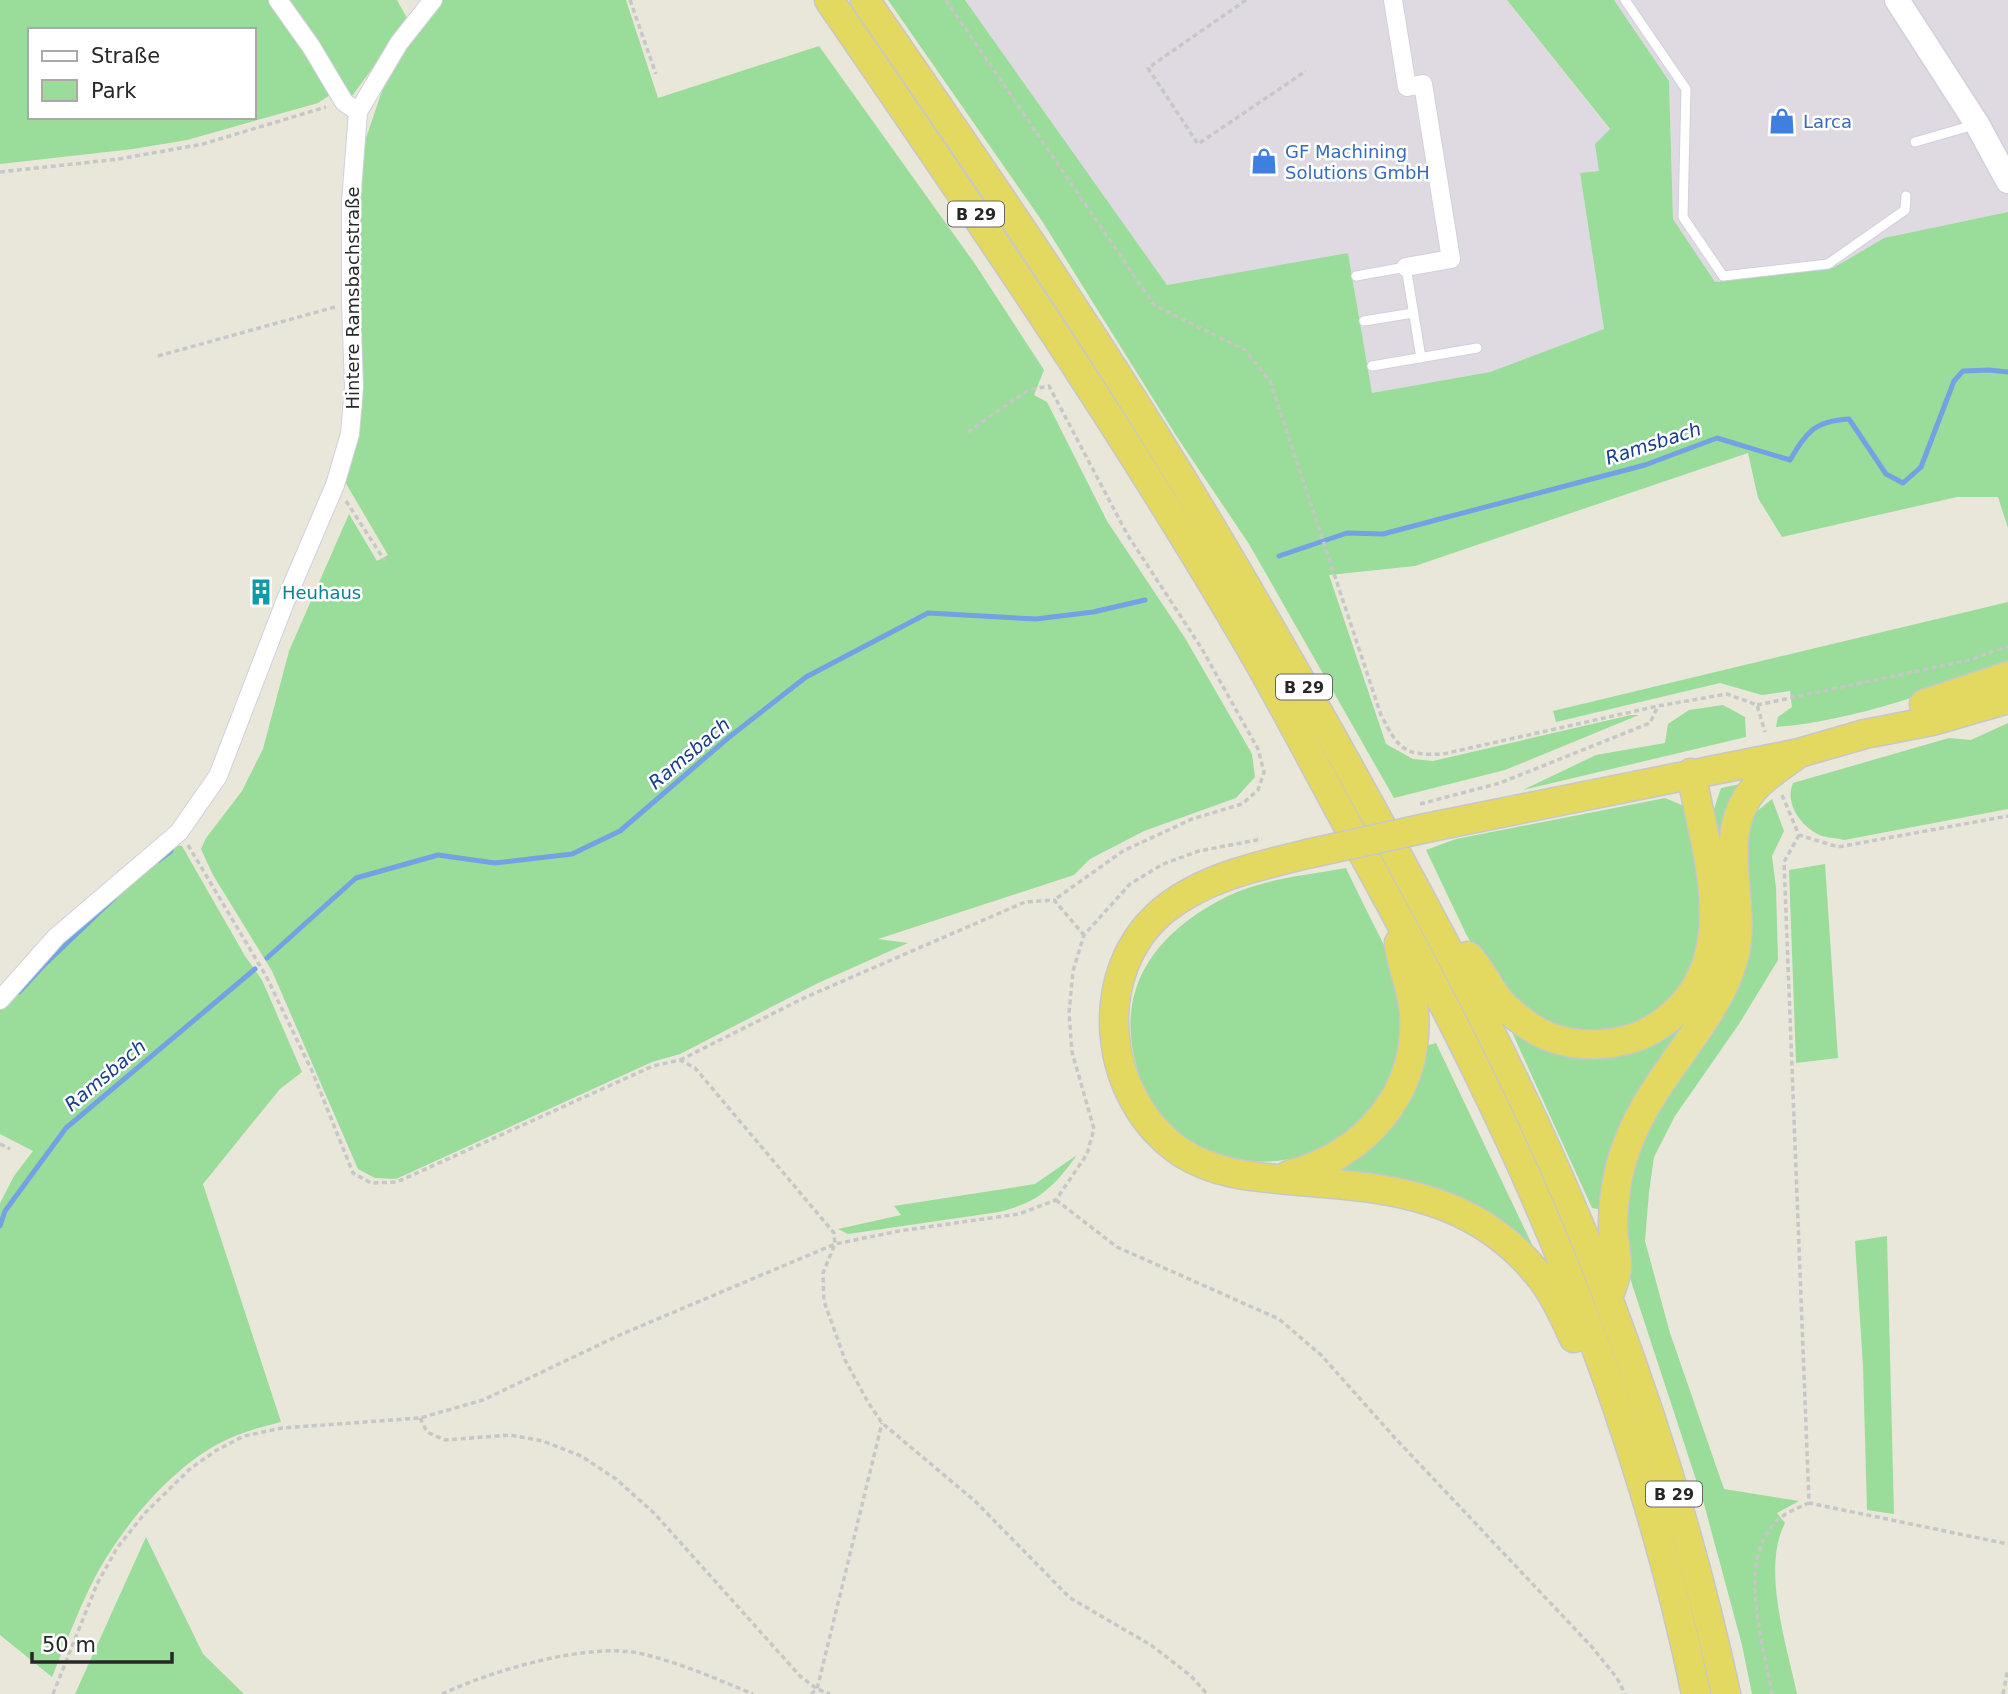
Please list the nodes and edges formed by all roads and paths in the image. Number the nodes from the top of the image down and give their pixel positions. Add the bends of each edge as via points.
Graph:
1 (278, 0) edge
2 (433, 0) edge
3 (630, 0) edge
4 (829, 0) edge
5 (865, 0) edge
6 (946, 0) edge
7 (1246, 0) edge
8 (1393, 0) edge
9 (1625, 0) edge
10 (1898, 0) edge
11 (1306, 71) dead end
12 (656, 74) dead end
13 (351, 107) junction
14 (1977, 124) junction
15 (1915, 142) dead end
16 (0, 172) edge
17 (2008, 181) edge
18 (1906, 196) dead end
19 (1406, 267) junction
20 (1356, 275) dead end
21 (351, 303) junction
22 (1413, 313) junction
23 (1364, 321) dead end
24 (1476, 348) dead end
25 (158, 356) dead end
26 (1421, 358) junction
27 (1372, 366) dead end
28 (968, 432) dead end
29 (335, 485) junction
30 (385, 561) dead end
31 (2008, 646) edge
32 (2008, 676) edge
33 (2008, 699) edge
34 (1757, 705) junction
35 (1658, 706) junction
36 (1765, 732) dead end
37 (1865, 734) junction
38 (1799, 753) junction
39 (1691, 773) junction
40 (1778, 787) dead end
41 (1426, 815) junction
42 (2008, 816) edge
43 (179, 832) junction
44 (1799, 835) junction
45 (1054, 900) junction
46 (1398, 918) junction
47 (1084, 936) dead end
48 (1443, 937) junction
49 (0, 1000) edge
50 (680, 1060) junction
51 (0, 1144) edge
52 (10, 1149) dead end
53 (1269, 1178) junction
54 (835, 1244) junction
55 (1608, 1298) junction
56 (420, 1418) junction
57 (1621, 1422) junction
58 (883, 1423) junction
59 (1809, 1503) junction
60 (2008, 1544) edge
61 (2008, 1669) edge
62 (817, 1689) junction
63 (53, 1694) edge
64 (443, 1694) edge
65 (753, 1694) edge
66 (811, 1694) edge
67 (830, 1694) edge
68 (1207, 1694) edge
69 (1625, 1694) edge
70 (1696, 1694) edge
71 (1726, 1694) edge
72 (1772, 1694) edge
73 (2003, 1694) edge

1 - 13 street
2 - 13 street
3 - 12 path
4 - 46 highway, B 29 via 1118,432 1249,646
5 - 48 highway, B 29 via 995,188 1159,441 1311,699
6 - 35 path via 1154,305 1245,350 1270,381 1381,715 1396,743 1417,755 1443,754
7 - 11 path via 1148,68 1198,144
8 - 19 street via 1407,87 1423,85 1451,260
9 - 18 lane via 1686,89 1683,217 1723,276 1828,264 1905,210
10 - 14 main road
13 - 16 path via 203,144
13 - 21 street, Hintere Ramsbachstraße
14 - 15 lane
14 - 17 main road
19 - 20 lane
19 - 22 lane
21 - 25 path
21 - 29 street, Hintere Ramsbachstraße via 354,387 349,434
22 - 23 lane
22 - 26 lane
24 - 26 lane
26 - 27 lane
28 - 45 path via 1028,390 1049,386 1128,534 1202,649 1252,738 1264,772 1258,790 1242,804 1123,851
29 - 30 path
29 - 43 street, Hintere Ramsbachstraße via 218,776
31 - 34 path via 1969,660
32 - 37 highway via 1902,711
33 - 37 highway
34 - 35 path via 1727,694
34 - 36 path
35 - 41 path via 1650,723
37 - 38 highway
38 - 39 highway
38 - 55 highway via 1758,784 1740,814 1735,833 1738,909 1732,964 1723,988 1657,1086 1629,1139 1614,1200 1617,1268
39 - 41 highway
39 - 48 highway via 1714,894 1713,943 1693,995 1658,1026 1599,1045 1558,1040 1515,1016 1471,958
40 - 44 path
41 - 53 highway, bridge via 1189,892 1163,911 1137,942 1119,979 1114,1036 1118,1059 1131,1094 1152,1126 1196,1161 1231,1174
42 - 44 path via 1838,847
43 - 49 street, Hintere Ramsbachstraße via 56,937
43 - 50 path via 266,975 354,1173 371,1183 397,1182 653,1066
44 - 59 path via 1784,862
45 - 47 path
45 - 50 path via 1025,902 806,997
46 - 53 highway via 1400,957 1411,990 1414,1020 1412,1051 1399,1090 1376,1124 1346,1152 1309,1170
46 - 57 highway, B 29 via 1478,1072 1541,1212
48 - 55 highway, B 29 via 1506,1062
50 - 54 path via 695,1068 827,1224
51 - 52 path
53 - 57 highway via 1413,1195 1453,1208 1493,1232 1542,1279 1596,1392
54 - 56 path via 622,1334 483,1400
54 - 58 path via 822,1273 824,1301 845,1360
54 - 69 path via 1019,1214 1056,1200 1117,1247 1279,1319 1321,1355 1573,1627
55 - 71 highway, B 29 via 1660,1448
56 - 62 path via 427,1432 445,1440 510,1435 581,1455 654,1513 740,1612
56 - 63 path via 282,1428 244,1436 191,1468 117,1548 97,1584
57 - 70 highway, B 29 via 1663,1558
58 - 62 path
58 - 68 path via 975,1502 1070,1598 1151,1645
59 - 60 path
59 - 72 path via 1783,1515 1772,1526 1755,1569 1755,1597
61 - 73 path
62 - 66 path
62 - 67 path
64 - 65 path via 471,1680 532,1663 608,1649 641,1653

